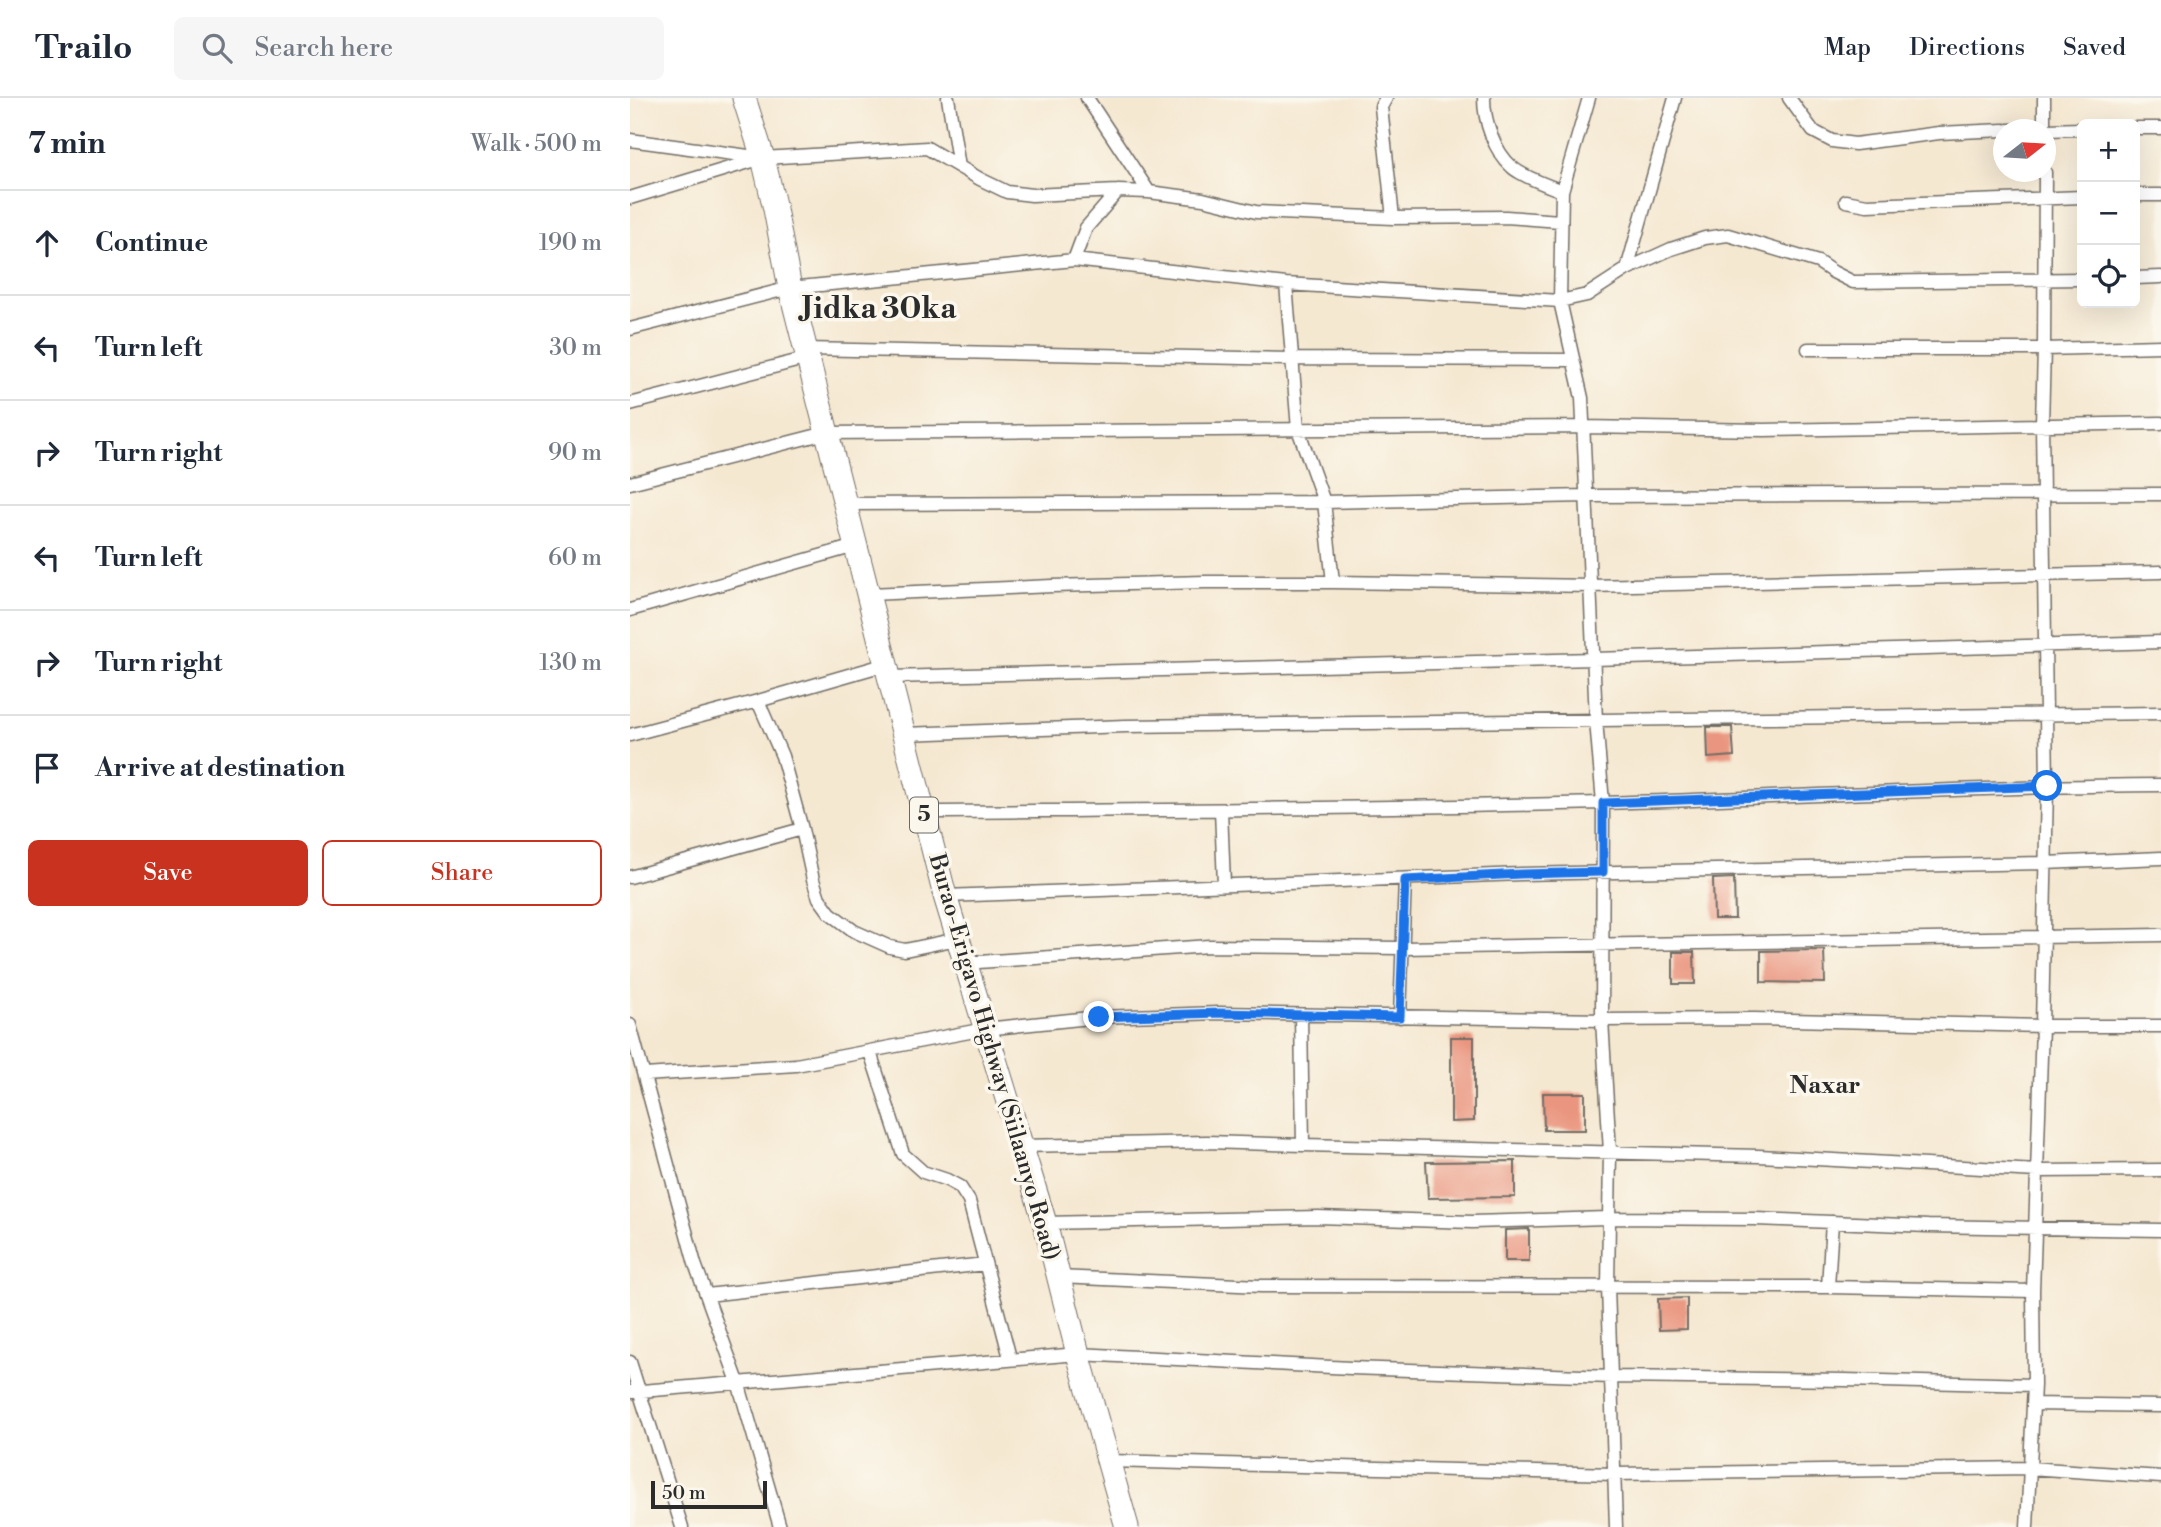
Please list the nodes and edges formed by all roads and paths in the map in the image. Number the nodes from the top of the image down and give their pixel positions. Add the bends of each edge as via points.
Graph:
1 (744, 98) edge
2 (948, 98) edge
3 (1087, 98) edge
4 (1386, 98) edge
5 (1484, 98) edge
6 (1589, 98) edge
7 (1675, 98) edge
8 (1789, 98) edge
9 (2045, 98) edge
10 (2045, 119) edge
11 (2140, 128) edge
12 (2161, 128) edge
13 (2077, 129) edge
14 (1993, 130) edge
15 (2056, 130) edge
16 (630, 140) edge
17 (763, 158) junction
18 (959, 167) junction
19 (2045, 182) edge
20 (1118, 191) junction
21 (1562, 191) junction
22 (1149, 192) junction
23 (2140, 195) edge
24 (2161, 195) edge
25 (2077, 197) edge
26 (630, 198) edge
27 (2045, 198) junction
28 (1846, 201) dead end
29 (1393, 218) junction
30 (1560, 221) junction
31 (1074, 260) junction
32 (1626, 269) junction
33 (2161, 277) edge
34 (2140, 278) edge
35 (2077, 279) edge
36 (2045, 280) junction
37 (1286, 284) junction
38 (790, 288) junction
39 (1560, 301) junction
40 (630, 329) edge
41 (2161, 346) edge
42 (1808, 349) dead end
43 (2045, 349) junction
44 (806, 354) junction
45 (1291, 359) junction
46 (1572, 360) junction
47 (630, 404) edge
48 (2161, 423) edge
49 (2042, 424) junction
50 (1583, 427) junction
51 (1298, 429) junction
52 (826, 433) junction
53 (630, 483) edge
54 (2043, 494) junction
55 (2161, 494) edge
56 (1587, 496) junction
57 (1324, 502) junction
58 (845, 504) junction
59 (855, 546) junction
60 (2161, 572) edge
61 (2044, 575) junction
62 (1333, 582) junction
63 (1591, 586) junction
64 (869, 594) junction
65 (630, 610) edge
66 (2161, 642) edge
67 (2045, 645) junction
68 (1594, 659) junction
69 (888, 670) junction
70 (758, 701) junction
71 (2161, 713) edge
72 (2048, 714) junction
73 (1596, 720) junction
74 (904, 734) junction
75 (630, 735) edge
76 (2161, 785) edge
77 (2047, 786) junction
78 (1603, 803) junction
79 (1221, 810) junction
80 (924, 812) junction
81 (802, 829) junction
82 (2161, 858) edge
83 (2045, 863) junction
84 (1603, 872) junction
85 (630, 877) edge
86 (1405, 880) junction
87 (1224, 884) junction
88 (945, 896) junction
89 (2161, 935) edge
90 (2043, 938) junction
91 (957, 939) junction
92 (1601, 945) junction
93 (1402, 948) junction
94 (964, 963) junction
95 (1301, 1015) junction
96 (1400, 1017) junction
97 (1602, 1020) junction
98 (630, 1025) edge
99 (2042, 1026) junction
100 (2161, 1026) edge
101 (985, 1029) junction
102 (870, 1052) junction
103 (645, 1074) junction
104 (1303, 1145) junction
105 (1022, 1146) junction
106 (1610, 1152) junction
107 (2161, 1170) edge
108 (2037, 1171) junction
109 (1607, 1218) junction
110 (1832, 1222) junction
111 (1045, 1223) junction
112 (2035, 1228) junction
113 (2161, 1230) edge
114 (985, 1264) junction
115 (1058, 1277) junction
116 (1608, 1287) junction
117 (1828, 1287) junction
118 (2033, 1291) junction
119 (707, 1295) junction
120 (1078, 1354) junction
121 (1010, 1358) junction
122 (630, 1362) edge
123 (1612, 1377) junction
124 (738, 1382) junction
125 (2034, 1385) junction
126 (635, 1391) edge
127 (2033, 1404) junction
128 (2161, 1406) edge
129 (1108, 1461) junction
130 (2029, 1468) junction
131 (1615, 1474) junction
132 (2161, 1477) edge
133 (682, 1527) edge
134 (780, 1527) edge
135 (1127, 1527) edge
136 (1616, 1527) edge
137 (2028, 1527) edge

1 - 17 highway, Burao-Erigavo Highway (Siilaanyo Road) / 5
2 - 18 street
3 - 22 street
4 - 29 street via 1381,107
5 - 21 street via 1496,146 1513,169
6 - 21 street
7 - 32 street
8 - 14 street via 1812,131 1832,141 1855,144 1939,132
9 - 10 street
11 - 12 street
13 - 15 street
16 - 17 street
17 - 18 street via 927,148
17 - 26 street
17 - 38 highway, Burao-Erigavo Highway (Siilaanyo Road) / 5
18 - 20 street via 1007,192
19 - 27 street
20 - 22 street
20 - 31 street via 1086,228
21 - 30 street
22 - 29 street via 1256,212
23 - 24 street
25 - 27 street
27 - 28 street via 1867,205
27 - 36 street
29 - 30 street
30 - 39 street
31 - 37 street
31 - 38 street
32 - 36 street via 1671,248 1728,235 1818,261 1853,282
32 - 39 street via 1587,295
33 - 34 street
35 - 36 street
36 - 43 street
37 - 39 street
37 - 45 street
38 - 40 street
38 - 44 highway, Burao-Erigavo Highway (Siilaanyo Road) / 5
39 - 46 street
41 - 43 street
42 - 43 street
43 - 49 street
44 - 45 street
44 - 47 street
44 - 52 highway, Burao-Erigavo Highway (Siilaanyo Road) / 5
45 - 46 street
45 - 51 street
46 - 50 street via 1582,398
48 - 49 street
49 - 50 street via 1764,430
49 - 54 street
50 - 51 street
50 - 56 street
51 - 52 street
51 - 57 street
52 - 53 street
52 - 58 highway, Burao-Erigavo Highway (Siilaanyo Road) / 5
54 - 55 street
54 - 56 street
54 - 61 street
56 - 57 street
56 - 63 street
57 - 58 street
57 - 62 street
58 - 59 highway, Burao-Erigavo Highway (Siilaanyo Road) / 5
59 - 64 highway, Burao-Erigavo Highway (Siilaanyo Road) / 5
59 - 65 street
60 - 61 street
61 - 63 street
61 - 67 street
62 - 63 street
62 - 64 street via 1066,585
63 - 68 street
64 - 69 highway, Burao-Erigavo Highway (Siilaanyo Road) / 5
66 - 67 street
67 - 68 street
67 - 72 street
68 - 69 street
68 - 73 street
69 - 70 street
69 - 74 highway, Burao-Erigavo Highway (Siilaanyo Road) / 5
70 - 75 street
70 - 81 street via 782,756
71 - 72 street
72 - 73 street
72 - 77 street
73 - 74 street via 1126,726
73 - 78 street
74 - 80 highway, Burao-Erigavo Highway (Siilaanyo Road) / 5
76 - 77 street
77 - 78 street
77 - 83 street
78 - 79 street
78 - 84 street
79 - 80 street
79 - 87 street
80 - 88 highway, Burao-Erigavo Highway (Siilaanyo Road) / 5
81 - 85 street
81 - 91 street via 819,898 854,931 905,950
82 - 83 street
83 - 84 street
83 - 90 street
84 - 86 street
84 - 92 street
86 - 87 street
86 - 93 street
87 - 88 street
88 - 91 highway, Burao-Erigavo Highway (Siilaanyo Road) / 5
89 - 90 street
90 - 92 street
90 - 99 street
91 - 94 highway, Burao-Erigavo Highway (Siilaanyo Road) / 5
92 - 93 street
92 - 97 street
93 - 94 street via 1209,946
93 - 96 street
94 - 101 highway, Burao-Erigavo Highway (Siilaanyo Road) / 5
95 - 96 street
95 - 101 street via 1099,1017
95 - 104 street
96 - 97 street
97 - 99 street
97 - 106 street
98 - 103 street
99 - 100 street
99 - 108 street
101 - 102 street
101 - 105 highway, Burao-Erigavo Highway (Siilaanyo Road) / 5
102 - 103 street via 796,1065
102 - 114 street via 903,1154 923,1172 960,1187 969,1201
103 - 119 street
104 - 105 street
104 - 106 street
105 - 111 highway, Burao-Erigavo Highway (Siilaanyo Road) / 5
106 - 108 street
106 - 109 street
107 - 108 street
108 - 112 street
109 - 110 street
109 - 111 street via 1472,1222 1318,1217
109 - 116 street
110 - 112 street
110 - 117 street
111 - 115 highway, Burao-Erigavo Highway (Siilaanyo Road) / 5
112 - 113 street
112 - 118 street
114 - 119 street
114 - 121 street
115 - 116 street via 1261,1286
115 - 120 highway, Burao-Erigavo Highway (Siilaanyo Road) / 5
116 - 117 street
116 - 123 street
117 - 118 street
118 - 125 street
119 - 124 street
120 - 121 street
120 - 123 street
120 - 129 highway, Burao-Erigavo Highway (Siilaanyo Road) / 5
121 - 124 street
122 - 126 street
123 - 125 street
123 - 131 street
124 - 126 street
124 - 134 street
125 - 127 street
126 - 133 street
127 - 128 street
127 - 130 street
129 - 131 street
129 - 135 highway, Burao-Erigavo Highway (Siilaanyo Road) / 5
130 - 131 street
130 - 132 street
130 - 137 street
131 - 136 street

